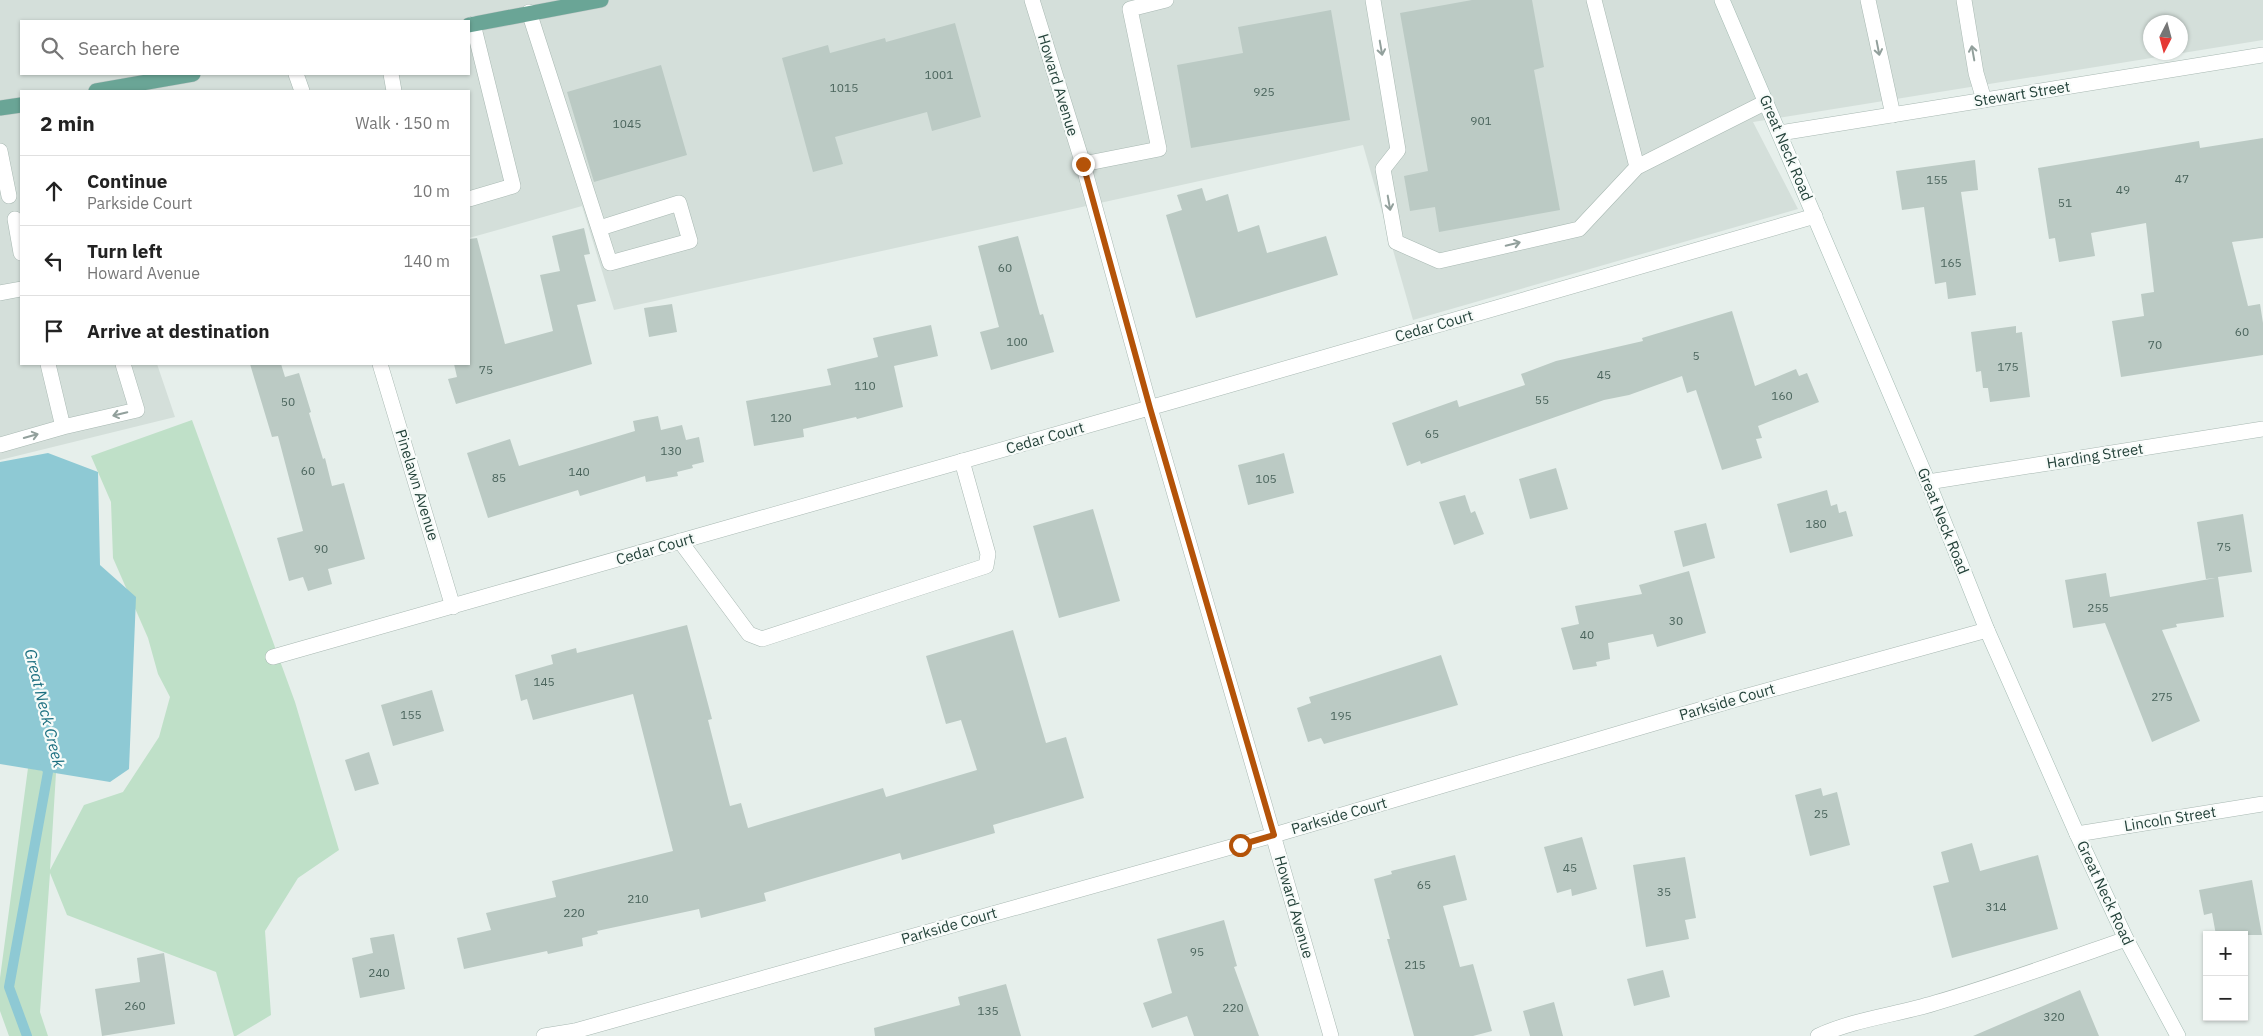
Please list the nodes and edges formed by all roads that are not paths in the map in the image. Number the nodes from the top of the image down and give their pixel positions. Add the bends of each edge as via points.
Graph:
1 (1032, 0) edge
2 (1166, 0) edge
3 (1373, 0) edge
4 (1594, 0) edge
5 (1722, 0) edge
6 (1868, 0) edge
7 (1964, 0) edge
8 (591, 1) edge
9 (529, 12) junction
10 (471, 24) edge
11 (2263, 55) edge
12 (187, 75) edge
13 (296, 75) edge
14 (391, 75) edge
15 (102, 90) edge
16 (302, 90) edge
17 (394, 90) edge
18 (1984, 100) junction
19 (1766, 102) junction
20 (20, 105) edge
21 (0, 108) edge
22 (1893, 115) junction
23 (1780, 133) junction
24 (0, 151) edge
25 (1083, 164) junction
26 (1637, 167) junction
27 (9, 196) dead end
28 (470, 199) edge
29 (1815, 216) junction
30 (15, 219) dead end
31 (600, 228) junction
32 (20, 247) edge
33 (20, 288) edge
34 (0, 293) edge
35 (48, 365) edge
36 (123, 365) edge
37 (380, 365) edge
38 (1150, 408) junction
39 (63, 427) junction
40 (2263, 429) edge
41 (0, 445) edge
42 (962, 461) junction
43 (1928, 482) junction
44 (680, 542) junction
45 (453, 607) junction
46 (1987, 630) junction
47 (273, 657) dead end
48 (2263, 804) edge
49 (2078, 834) junction
50 (1274, 835) junction
51 (2126, 939) junction
52 (576, 1033) edge
53 (544, 1036) edge
54 (1331, 1036) edge
55 (1818, 1036) edge
56 (2178, 1036) edge

1 - 25 street, Howard Avenue
2 - 25 street via 1130,9 1159,149
3 -> 26 street via 1398,150 1383,169 1396,242 1439,261 1579,228
4 - 26 street
5 - 19 street, Great Neck Road
6 -> 22 street
18 -> 7 street via 1976,73
8 - 9 main road
9 - 10 main road
9 - 31 street
10 - 28 street via 513,186
11 - 18 street, Stewart Street
12 - 15 main road
13 - 16 street
14 - 17 street
18 - 22 street, Stewart Street
19 - 23 street, Great Neck Road
19 - 26 street
20 - 21 main road
22 - 23 street, Stewart Street
23 - 29 street, Great Neck Road
24 - 27 street
25 - 38 street, Howard Avenue
29 - 38 street, Cedar Court
29 - 43 street, Great Neck Road
30 - 32 street
31 - 31 street via 610,263 690,240 679,204
33 - 34 street
35 - 39 street
36 -> 39 street via 137,410
37 - 45 street, Pinelawn Avenue
38 - 42 street, Cedar Court
38 - 50 street, Howard Avenue
41 -> 39 street
40 - 43 street, Harding Street
42 - 44 street, Cedar Court
42 - 44 street via 988,554 986,566 762,639 749,634
43 - 46 street, Great Neck Road
44 - 45 street, Cedar Court
45 - 47 street, Cedar Court
46 - 49 street, Great Neck Road
46 - 50 street, Parkside Court via 1733,700
48 - 49 street, Lincoln Street
49 - 51 street, Great Neck Road
50 - 52 street, Parkside Court
50 - 54 street, Howard Avenue
51 - 55 street via 2014,979 1933,1004 1840,1026
51 - 56 street, Great Neck Road
52 - 53 street, Parkside Court

